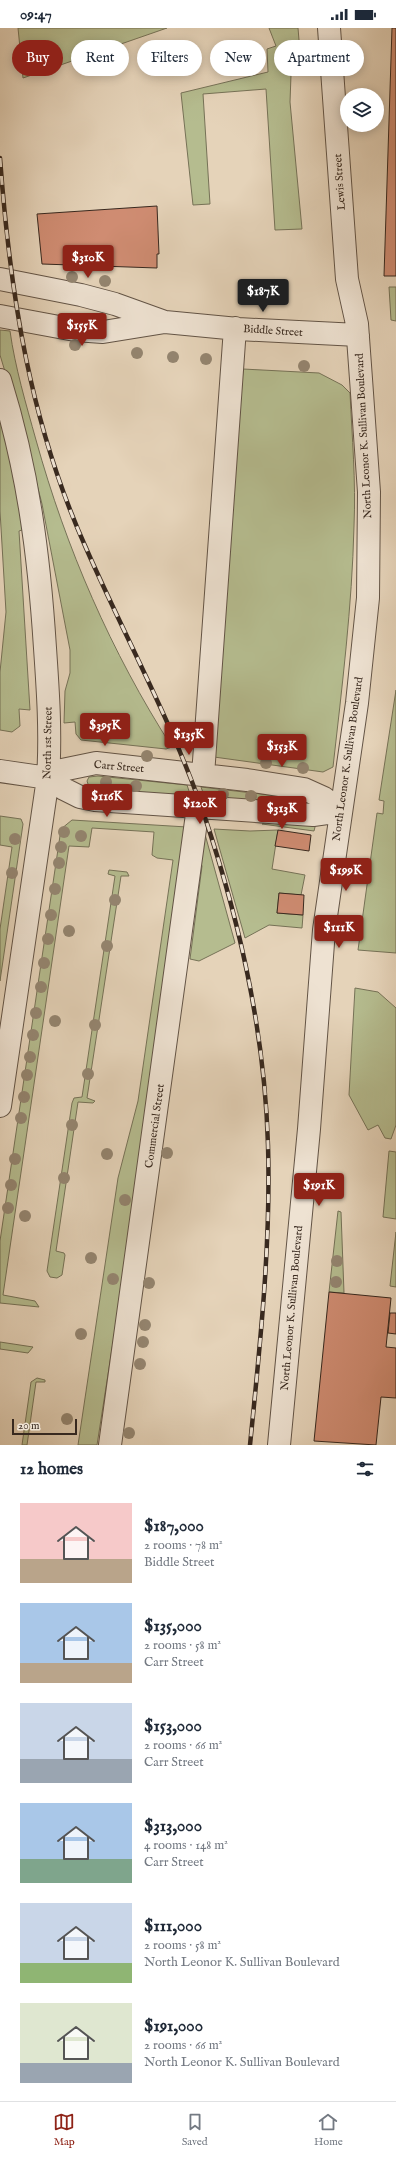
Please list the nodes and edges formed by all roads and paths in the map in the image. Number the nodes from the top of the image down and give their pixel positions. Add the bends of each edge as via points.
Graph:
1 (329, 28) edge
2 (0, 279) edge
3 (0, 316) edge
4 (165, 322) junction
5 (236, 328) junction
6 (358, 334) junction
7 (0, 380) edge
8 (0, 771) edge
9 (203, 775) junction
10 (48, 778) junction
11 (198, 807) junction
12 (341, 811) junction
13 (0, 1106) edge
14 (110, 1445) edge
15 (279, 1445) edge

1 - 6 street, Lewis Street via 347,279
2 - 4 street, Biddle Street via 81,295
3 - 4 street, Biddle Street via 75,330 103,332
4 - 5 street, Biddle Street
5 - 6 street, Biddle Street
5 - 9 street
6 - 12 street, North Leonor K. Sullivan Boulevard via 369,492 368,598
7 - 10 street, North 1st Street via 13,422 27,484 37,546 49,710
8 - 10 street
9 - 10 street, Carr Street via 96,763 62,770
9 - 12 street, Carr Street via 304,789 324,798
10 - 11 street via 80,797 95,800
10 - 13 street, North 1st Street
11 - 12 street via 313,815
11 - 14 street, Commercial Street
12 - 15 street, North Leonor K. Sullivan Boulevard via 324,930 309,1129

